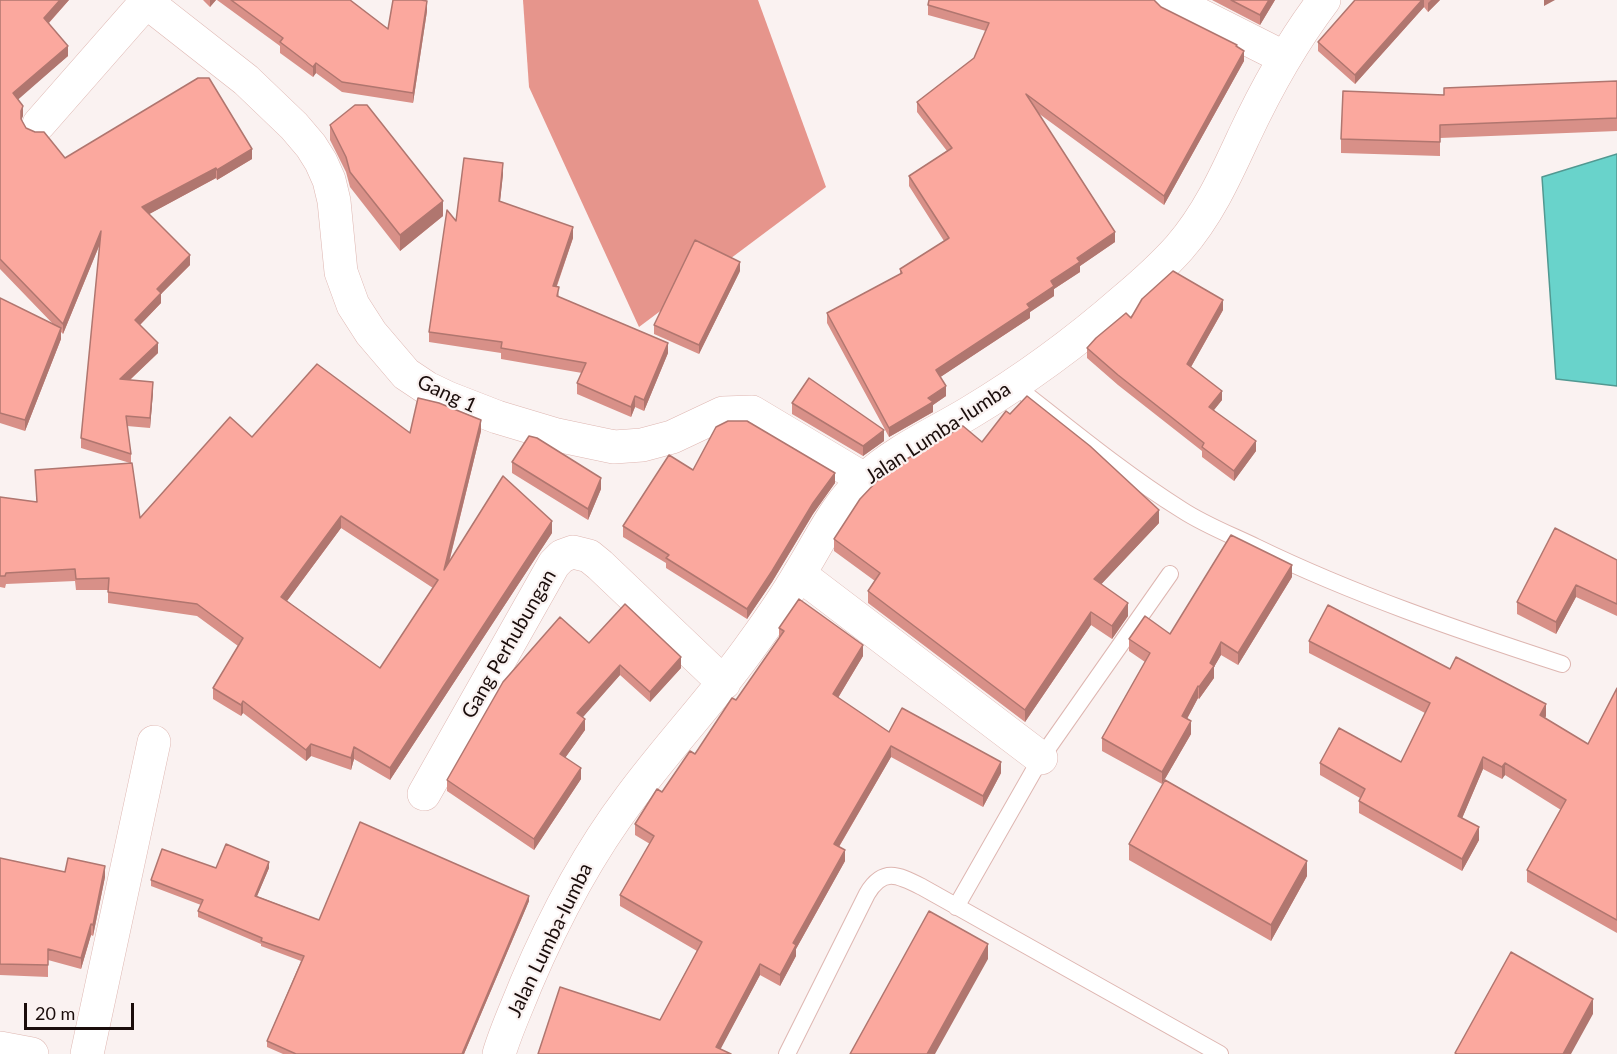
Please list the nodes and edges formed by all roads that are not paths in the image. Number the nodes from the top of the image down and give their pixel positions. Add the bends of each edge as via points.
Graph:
1 (1170, 0) edge
2 (1324, 0) edge
3 (145, 1) edge
4 (1285, 58) junction
5 (39, 124) dead end
6 (1014, 385) junction
7 (864, 479) junction
8 (800, 574) junction
9 (1170, 574) dead end
10 (1562, 664) dead end
11 (724, 683) junction
12 (154, 742) dead end
13 (1041, 758) junction
14 (424, 794) dead end
15 (956, 907) junction
16 (0, 1048) edge
17 (32, 1054) edge
18 (87, 1054) edge
19 (499, 1054) edge
20 (787, 1054) edge
21 (1220, 1054) edge

1 - 4 street
2 - 4 street, Jalan Lumba-lumba
3 - 5 street
3 - 7 street, Gang 1 via 246,80 310,146 329,180 341,273 353,305 388,355 413,378 448,398 497,417 614,447 672,438 723,413 752,412
4 - 6 street, Jalan Lumba-lumba via 1215,197 1180,247 1094,327
6 - 7 street, Jalan Lumba-lumba
6 - 10 lane via 1105,457 1183,511 1369,597
7 - 8 street, Jalan Lumba-lumba via 829,522
8 - 11 street, Jalan Lumba-lumba
8 - 13 street
9 - 13 lane
11 - 14 street, Gang Perhubungan via 600,565 582,554 567,554 554,564
11 - 19 street, Jalan Lumba-lumba via 629,800 576,879 539,952
12 - 18 street
13 - 15 lane
15 - 20 lane via 898,876 878,880 867,894
15 - 21 lane
16 - 17 street

